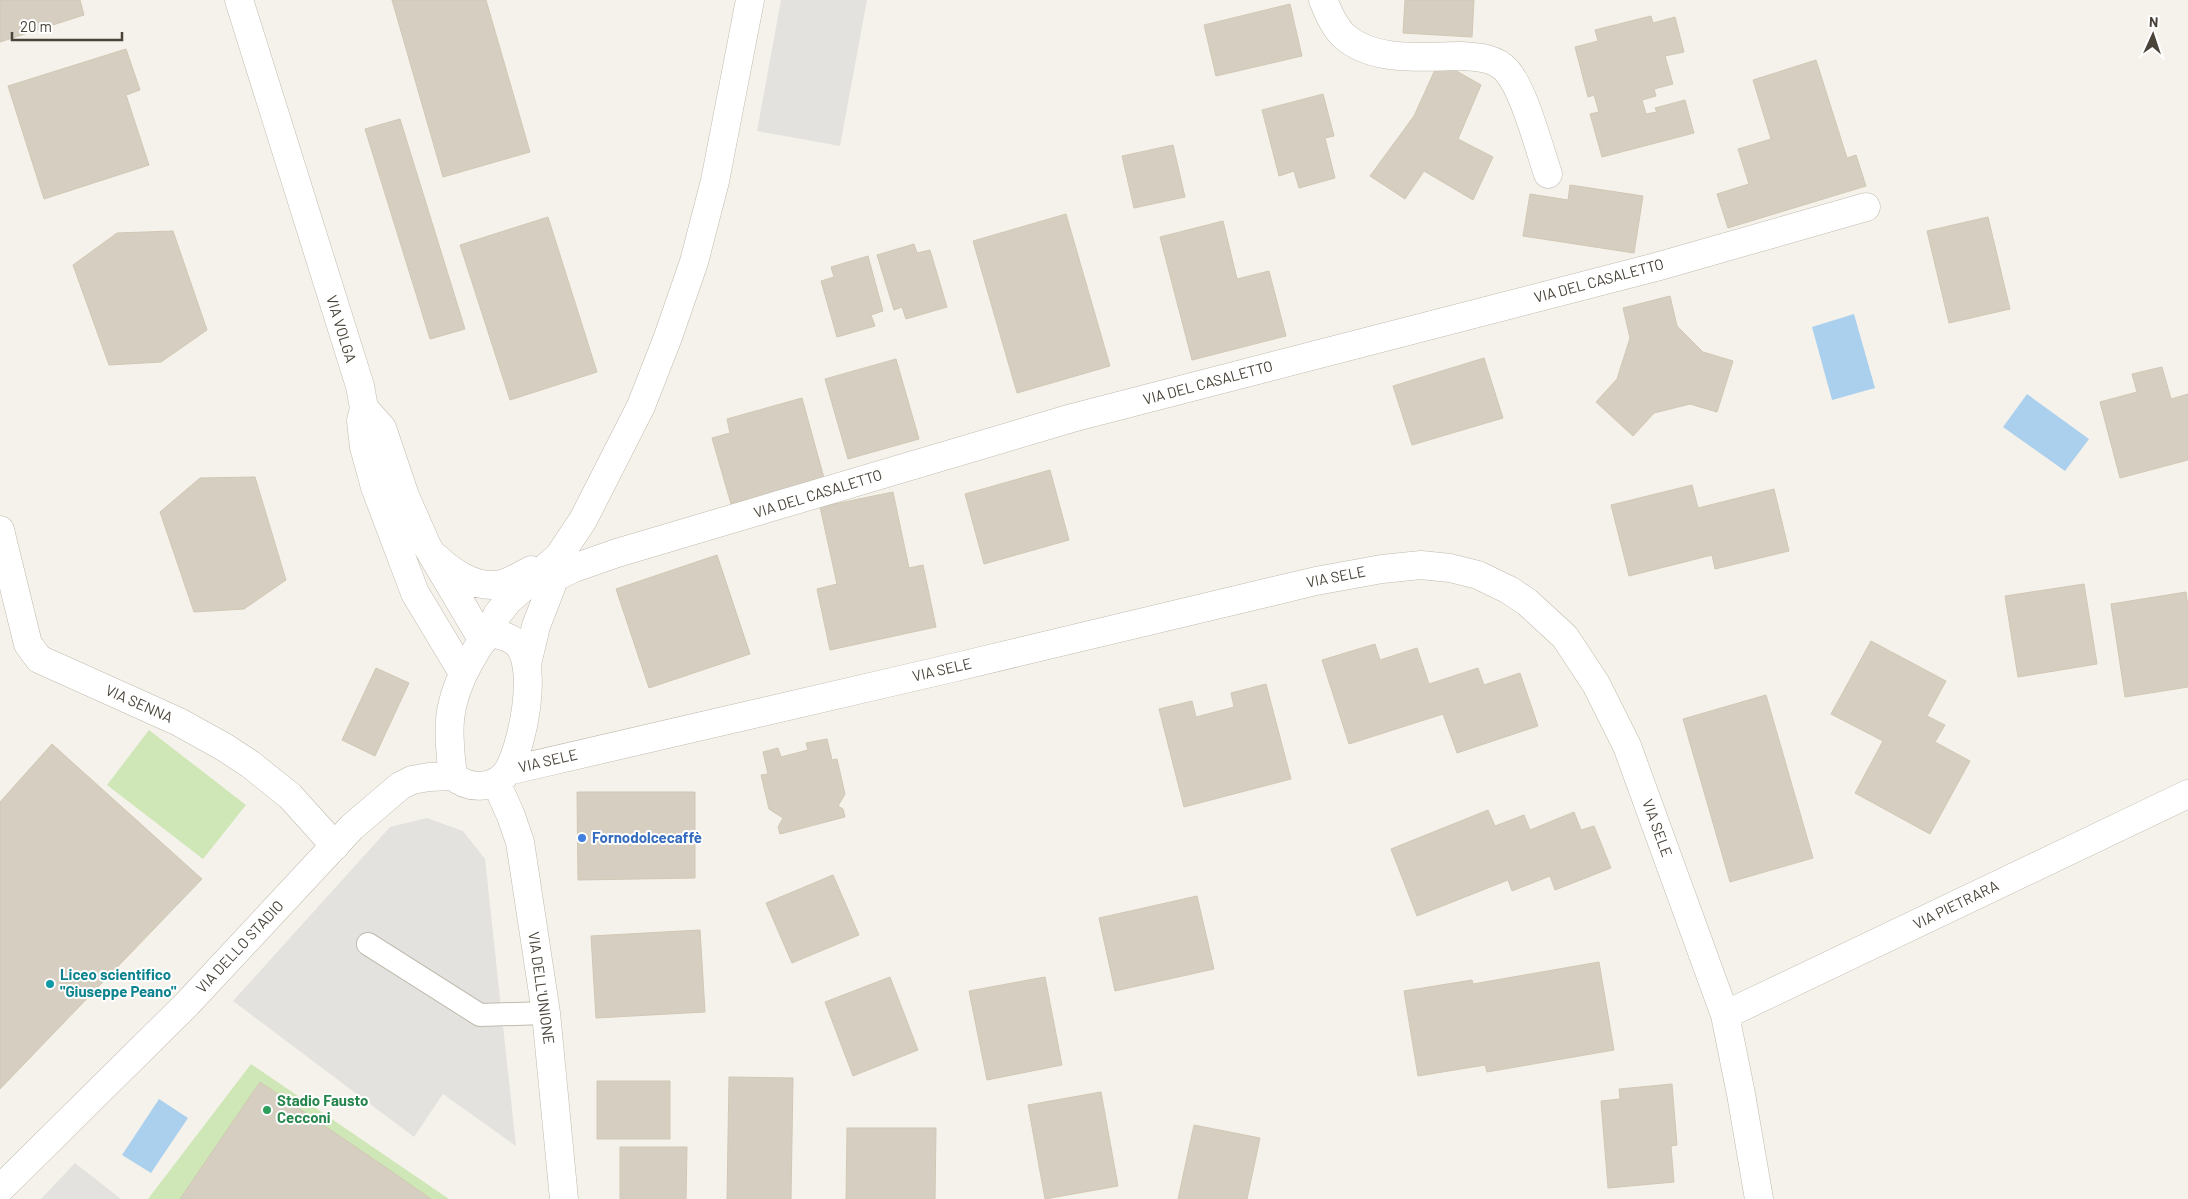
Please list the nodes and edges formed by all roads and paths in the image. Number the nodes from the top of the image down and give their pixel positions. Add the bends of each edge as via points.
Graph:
1 (239, 0) edge
2 (750, 0) edge
3 (1323, 0) edge
4 (1548, 174) dead end
5 (1866, 207) dead end
6 (364, 408) junction
7 (0, 530) edge
8 (427, 546) junction
9 (557, 567) junction
10 (486, 637) junction
11 (527, 664) junction
12 (463, 673) junction
13 (453, 776) junction
14 (502, 776) junction
15 (2188, 794) edge
16 (335, 846) junction
17 (368, 944) dead end
18 (546, 1013) junction
19 (1725, 1015) junction
20 (0, 1189) edge
21 (564, 1199) edge
22 (1759, 1199) edge

1 - 6 street, VIA VOLGA via 360,386
2 - 9 street via 714,181 683,296 632,424
3 - 4 street via 1344,36 1359,46 1404,55 1472,56 1498,64 1507,71 1518,89
5 - 9 street, VIA DEL CASALETTO via 1656,266 1072,418 574,568
6 - 8 street via 382,428 405,496
6 - 12 street, VIA VOLGA via 364,447 375,487 415,593
7 - 16 street, VIA SENNA via 28,644 39,659 161,713 224,746 290,796
8 - 9 street via 458,574 494,585
8 - 10 street
9 - 10 street via 508,601
9 - 11 street via 536,626
10 - 11 street via 502,634 519,646
10 - 12 street
11 - 14 street via 521,735
12 - 13 street via 449,721
13 - 14 street, VIA SELE via 460,782 481,787
13 - 16 street, VIA DELLO STADIO via 412,780 400,786
14 - 18 street, VIA DELL'UNIONE via 520,842
14 - 19 street, VIA SELE via 1316,581 1410,566 1465,570 1493,581 1547,619 1565,637 1596,684 1627,746
15 - 19 street, VIA PIETRARA
16 - 20 street, VIA DELLO STADIO via 186,1004
17 - 18 lane via 480,1015
18 - 21 street, VIA DELL'UNIONE
19 - 22 street, VIA SELE

